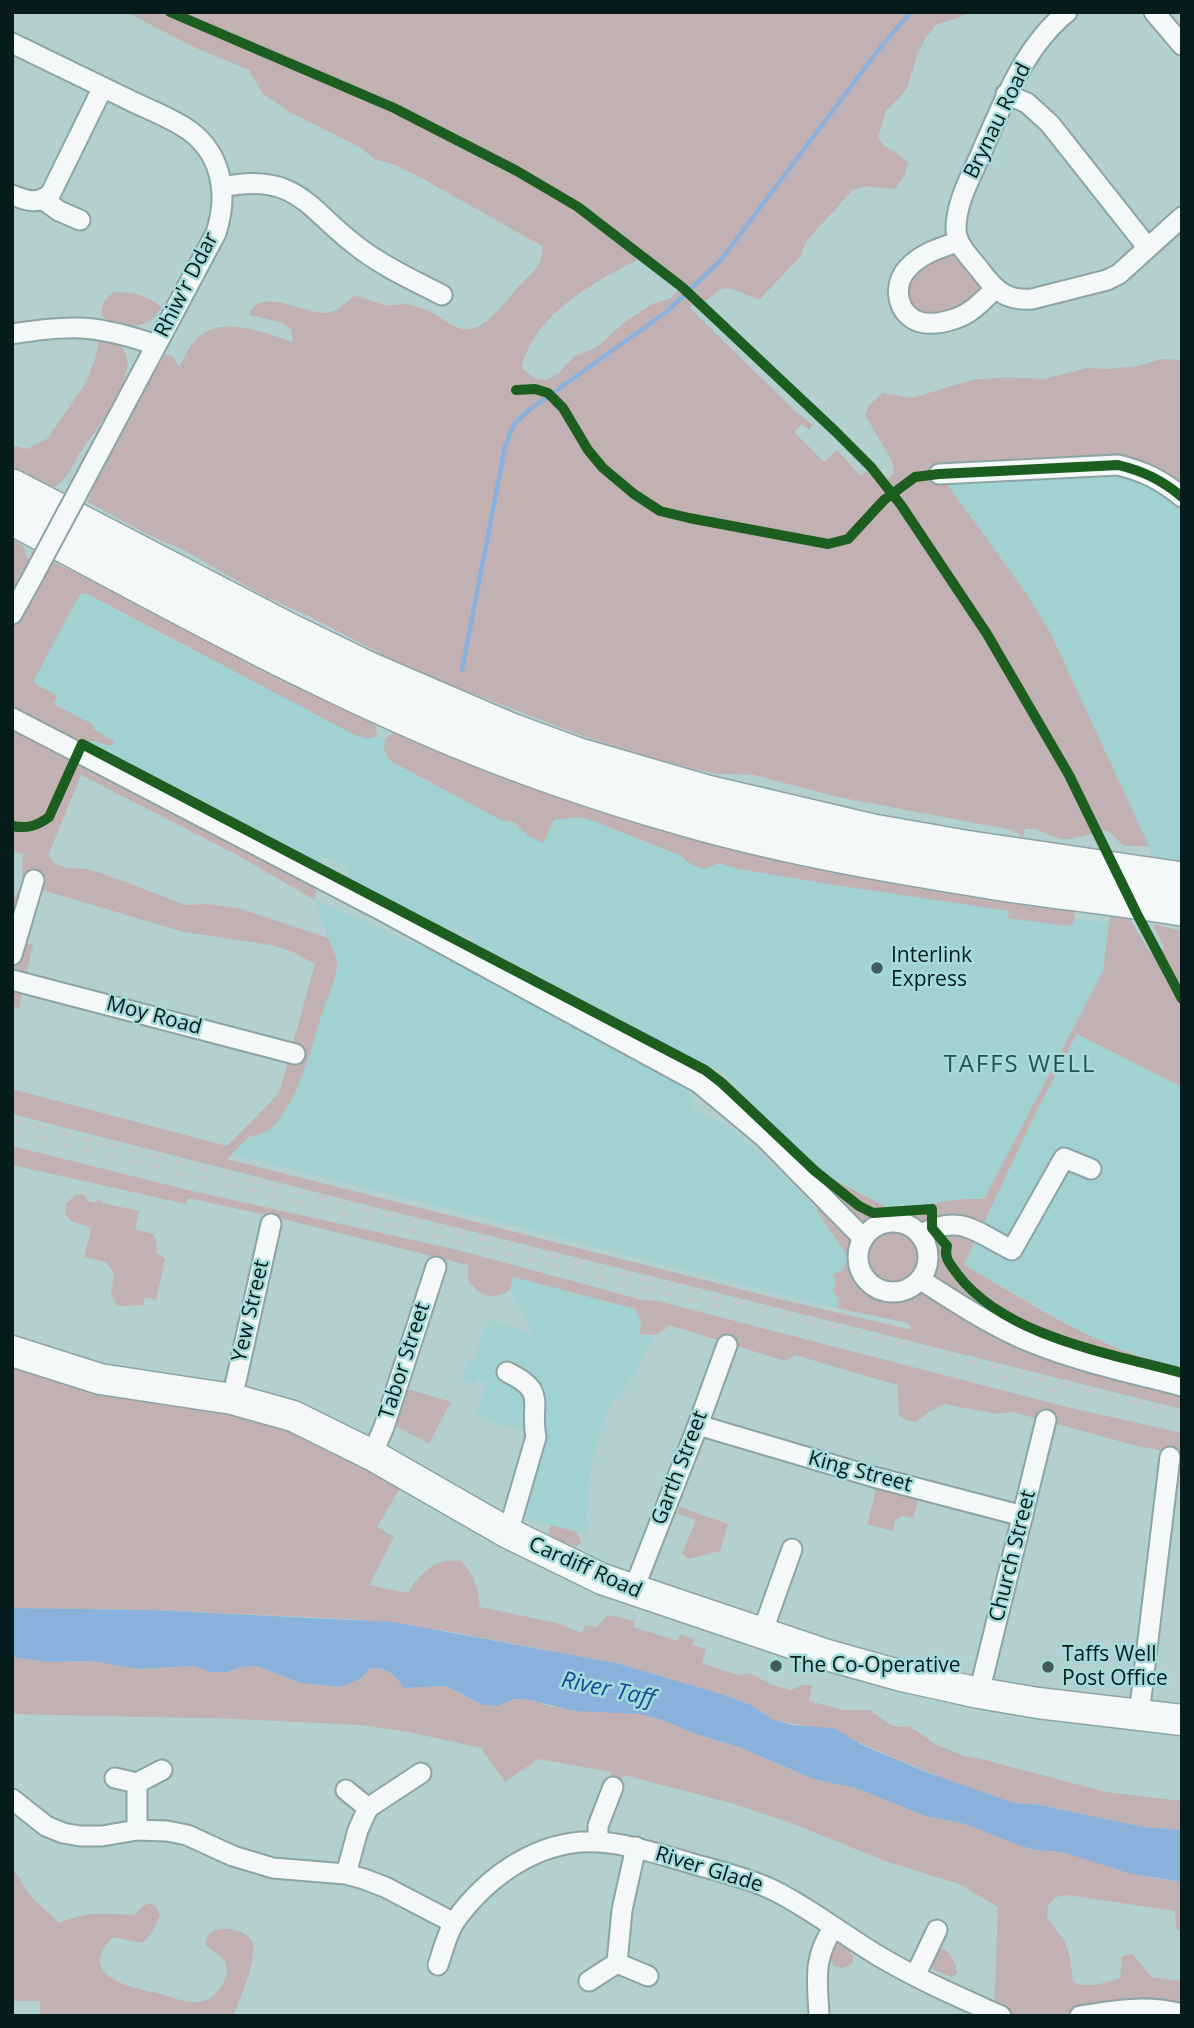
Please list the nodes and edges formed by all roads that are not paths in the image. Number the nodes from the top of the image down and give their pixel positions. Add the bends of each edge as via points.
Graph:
1 (1067, 12) edge
2 (1154, 12) edge
3 (12, 43) edge
4 (1182, 45) edge
5 (103, 87) junction
6 (1006, 94) junction
7 (223, 187) junction
8 (12, 195) edge
9 (44, 200) junction
10 (1182, 217) edge
11 (80, 220) dead end
12 (958, 242) junction
13 (1148, 248) junction
14 (995, 289) junction
15 (442, 295) dead end
16 (12, 334) edge
17 (156, 345) junction
18 (939, 474) dead end
19 (12, 487) edge
20 (1182, 497) edge
21 (12, 517) edge
22 (12, 614) edge
23 (12, 718) edge
24 (34, 880) dead end
25 (1182, 880) edge
26 (1182, 908) edge
27 (12, 955) edge
28 (12, 980) edge
29 (295, 1054) dead end
30 (1091, 1169) dead end
31 (271, 1224) dead end
32 (920, 1235) junction
33 (863, 1238) junction
34 (436, 1267) dead end
35 (921, 1280) junction
36 (727, 1345) dead end
37 (12, 1351) edge
38 (507, 1372) dead end
39 (1182, 1386) edge
40 (232, 1399) junction
41 (1046, 1420) dead end
42 (698, 1424) junction
43 (372, 1455) junction
44 (1170, 1457) dead end
45 (1023, 1516) junction
46 (508, 1533) junction
47 (792, 1549) dead end
48 (633, 1591) junction
49 (762, 1633) junction
50 (979, 1693) junction
51 (1139, 1715) junction
52 (1182, 1720) edge
53 (162, 1770) dead end
54 (421, 1773) dead end
55 (115, 1778) dead end
56 (137, 1783) junction
57 (613, 1787) dead end
58 (346, 1790) dead end
59 (12, 1799) edge
60 (368, 1808) junction
61 (136, 1830) junction
62 (598, 1842) junction
63 (636, 1847) junction
64 (346, 1874) junction
65 (454, 1923) junction
66 (834, 1927) junction
67 (937, 1930) dead end
68 (617, 1963) junction
69 (438, 1965) dead end
70 (648, 1976) dead end
71 (915, 1976) junction
72 (589, 1982) dead end
73 (819, 2014) dead end
74 (1182, 2014) edge
75 (1002, 2016) edge
76 (1080, 2016) edge

1 - 6 street, Brynau Road via 1038,44
2 - 4 street
3 - 5 street, Rhiw'r Ddar
5 - 7 street, Rhiw'r Ddar via 189,131 211,156
5 - 9 street via 57,183
6 - 12 street, Brynau Road via 962,196
6 - 13 street via 1027,103 1050,124
7 - 15 street via 260,182 292,192 368,254
7 - 17 street, Rhiw'r Ddar via 216,233
8 - 9 street via 34,202
9 - 11 street
10 - 13 street
12 - 14 street
12 - 14 street via 934,249 905,271 898,285 898,299 905,312 919,322 958,318
13 - 14 street via 1107,280 1032,299 1019,300
16 - 17 street via 91,327
17 - 22 street, Rhiw'r Ddar, bridge
18 - 20 street via 1118,465 1140,470
19 - 25 highway via 367,669 576,755 719,796 873,832
21 - 26 highway via 340,686 458,740 597,791 685,818 838,853
23 - 33 street via 381,910 699,1083 765,1138
24 - 27 street
28 - 29 street, Moy Road
30 - 32 street via 1064,1158 1012,1250 962,1225 943,1224
31 - 40 street, Yew Street
32 - 33 street via 907,1224 889,1222
32 - 35 street via 929,1263
33 - 35 street via 858,1262 870,1285 894,1293 911,1289
34 - 43 street, Tabor Street
35 - 39 street via 1032,1343
36 - 42 street, Garth Street
37 - 40 main road, Cardiff Road via 100,1380
38 - 46 street via 533,1391 536,1415 536,1437
40 - 43 main road, Cardiff Road via 293,1416
41 - 45 street, Church Street
42 - 45 street, King Street
42 - 48 street, Garth Street
43 - 46 main road, Cardiff Road
44 - 51 street
45 - 50 street, Church Street
46 - 48 main road, Cardiff Road
47 - 49 street
48 - 49 main road, Cardiff Road
49 - 50 main road, Cardiff Road via 852,1662
50 - 51 main road, Cardiff Road
51 - 52 main road, Cardiff Road
53 - 56 street
54 - 60 street
55 - 56 street
56 - 61 street
57 - 62 street via 598,1826
58 - 60 street
59 - 61 street via 46,1826 63,1833 102,1836
60 - 64 street
61 - 64 street via 187,1835 273,1868
62 - 63 street, River Glade
62 - 65 street, River Glade via 572,1843 526,1857 492,1880
63 - 66 street, River Glade via 748,1879
63 - 68 street via 622,1910
64 - 65 street via 385,1887
65 - 69 street, River Glade
66 - 71 street, River Glade
66 - 73 street via 817,1964
67 - 71 street
68 - 70 street
68 - 72 street
71 - 75 street, River Glade
74 - 76 street via 1125,2009

